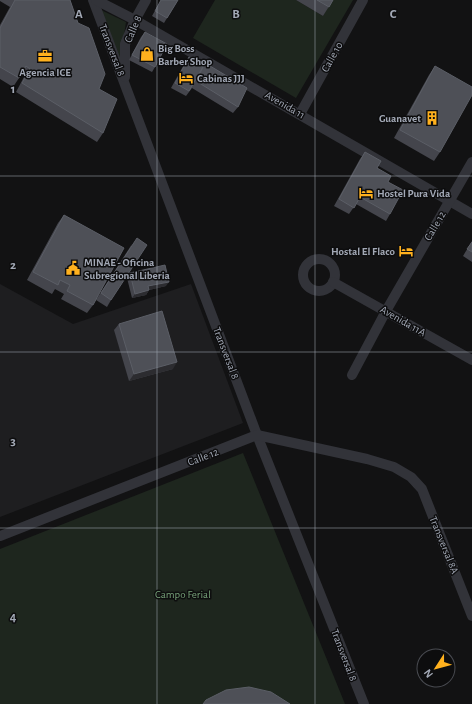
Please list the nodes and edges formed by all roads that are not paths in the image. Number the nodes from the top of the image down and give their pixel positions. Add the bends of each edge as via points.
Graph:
1 (94, 0) edge
2 (146, 0) edge
3 (363, 0) edge
4 (135, 20) junction
5 (124, 84) junction
6 (300, 114) junction
7 (472, 162) edge
8 (449, 201) junction
9 (472, 214) edge
10 (333, 282) dead end
11 (386, 311) junction
12 (472, 360) edge
13 (352, 375) dead end
14 (257, 435) junction
15 (0, 536) edge
16 (472, 616) edge
17 (364, 704) edge

1 - 4 street, Avenida 11
1 - 5 street, Transversal 8
2 - 4 street, Calle 8
3 - 6 street, Calle 10
4 - 5 street, Calle 8 via 125,44
4 - 6 street, Avenida 11
5 - 14 street, Transversal 8
6 - 8 street, Avenida 11
7 - 8 street, Calle 12
8 - 9 street, Avenida 11
8 - 11 street, Calle 12
10 - 11 street, Avenida 11A
11 - 12 street, Avenida 11A
11 - 13 street, Calle 12
14 - 15 street, Calle 12
14 - 16 street, Transversal 8A via 367,459 394,467 411,477 422,489
14 - 17 street, Transversal 8

